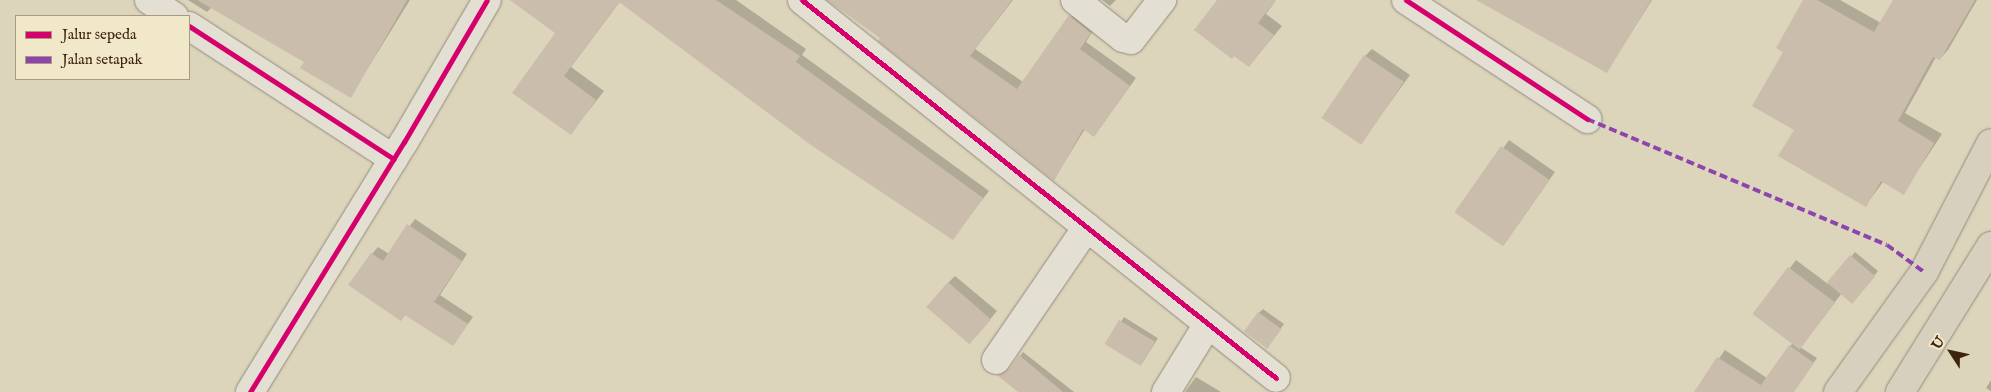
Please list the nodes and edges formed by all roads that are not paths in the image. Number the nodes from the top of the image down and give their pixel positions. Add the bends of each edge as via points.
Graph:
1 (149, 0) edge
2 (486, 0) edge
3 (802, 0) edge
4 (1075, 0) edge
5 (1162, 0) edge
6 (1406, 0) edge
7 (172, 15) edge
8 (190, 27) edge
9 (1587, 120) dead end
10 (1991, 143) edge
11 (394, 159) junction
12 (1087, 227) junction
13 (1991, 246) edge
14 (1208, 324) junction
15 (996, 360) dead end
16 (1276, 378) dead end
17 (250, 392) edge
18 (1166, 392) edge
19 (1838, 392) edge
20 (1900, 392) edge

1 - 7 street
2 - 11 street
3 - 12 street
4 - 5 street via 1123,38 1131,40
6 - 9 street
8 - 11 street
10 - 19 highway via 1924,272
11 - 17 street
12 - 14 street
12 - 15 street
13 - 20 highway
14 - 16 street
14 - 18 street

